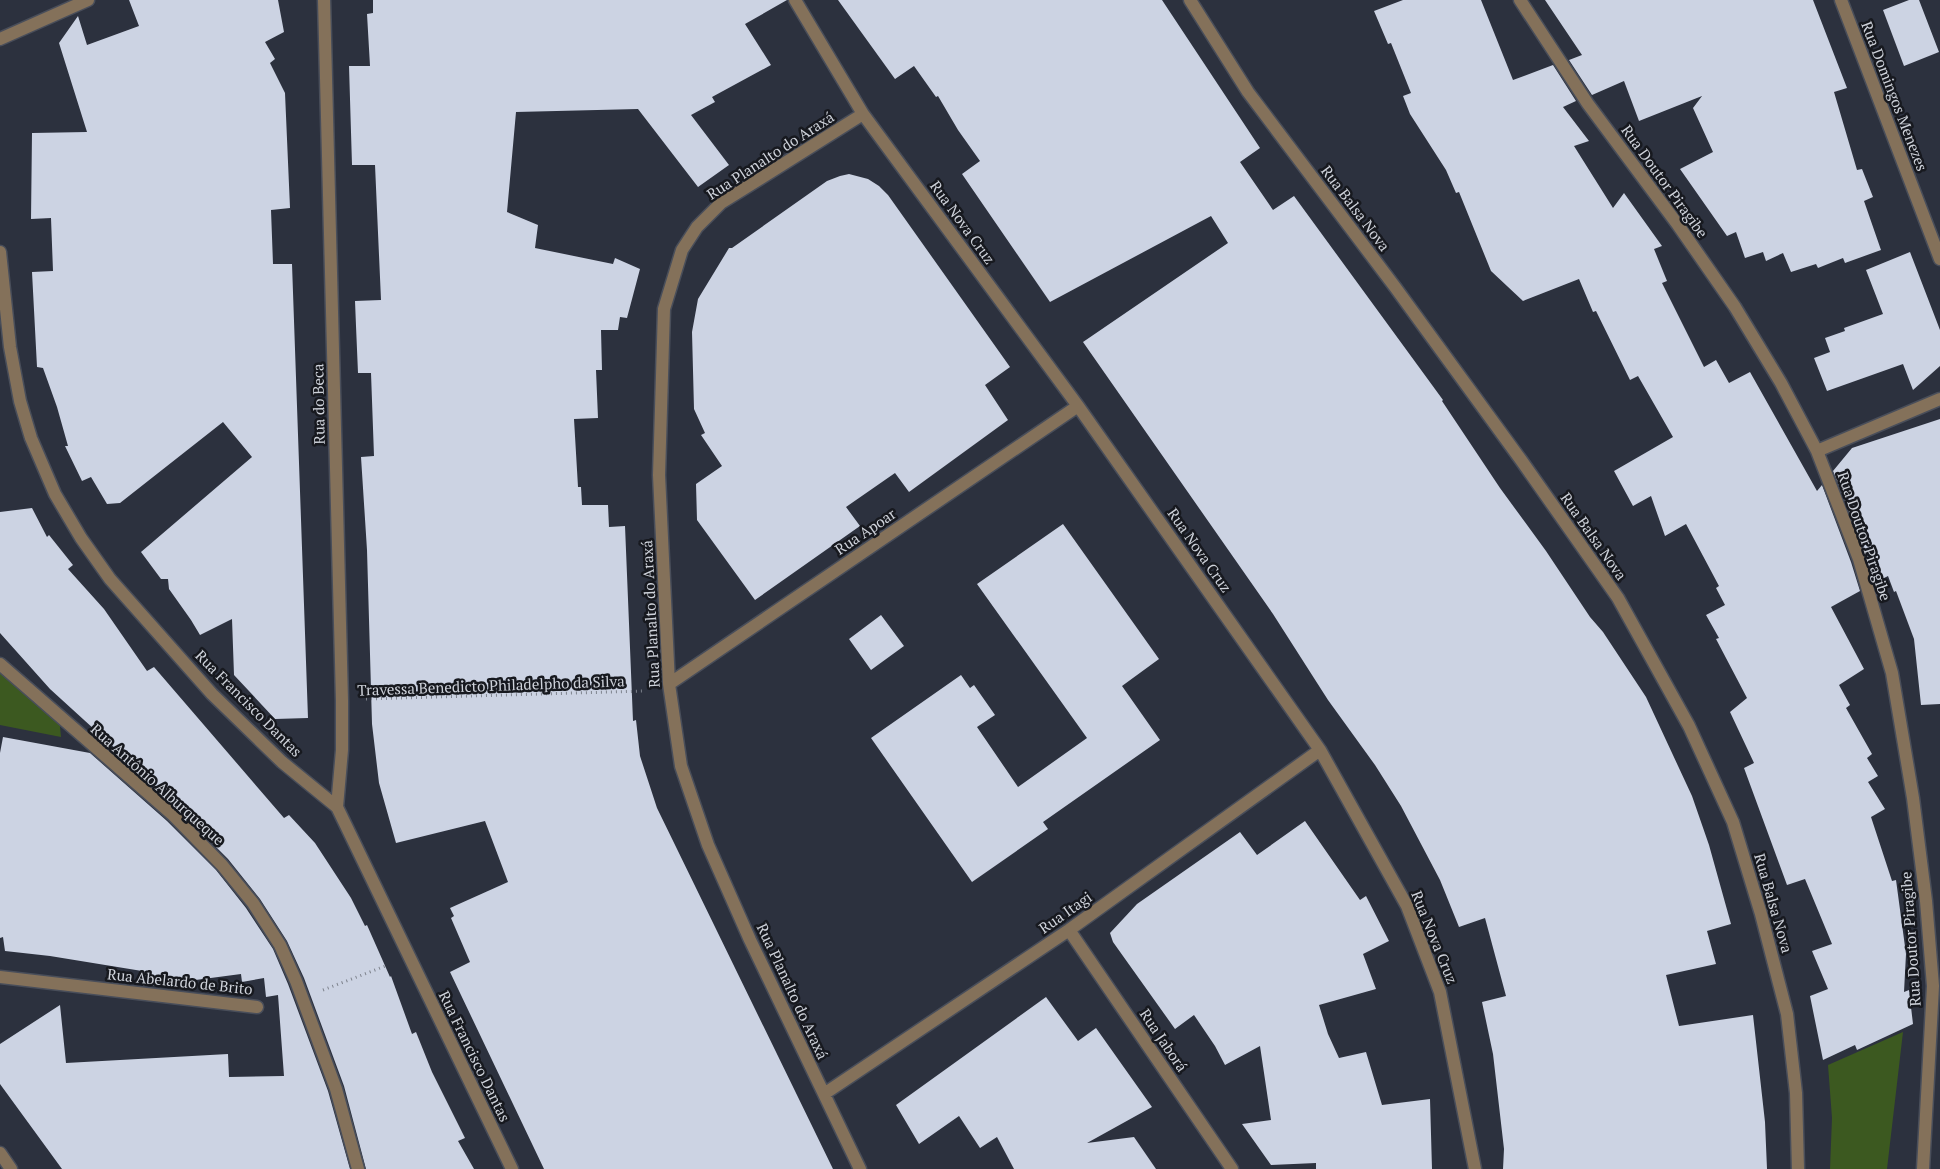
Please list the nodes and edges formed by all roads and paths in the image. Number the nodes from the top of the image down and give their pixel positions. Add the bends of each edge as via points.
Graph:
1 (88, 0) edge
2 (324, 0) edge
3 (794, 0) edge
4 (1190, 0) edge
5 (1520, 0) edge
6 (1841, 0) edge
7 (0, 39) edge
8 (863, 114) junction
9 (0, 252) edge
10 (1940, 259) edge
11 (1940, 399) edge
12 (1078, 406) junction
13 (1817, 451) junction
14 (0, 664) edge
15 (670, 684) junction
16 (342, 701) junction
17 (1320, 750) junction
18 (337, 807) junction
19 (1069, 930) junction
20 (409, 956) junction
21 (0, 977) edge
22 (301, 998) junction
23 (256, 1007) dead end
24 (824, 1094) junction
25 (0, 1153) edge
26 (11, 1169) edge
27 (358, 1169) edge
28 (512, 1169) edge
29 (860, 1169) edge
30 (1232, 1169) edge
31 (1475, 1169) edge
32 (1798, 1169) edge
33 (1923, 1169) edge

1 - 7 street
2 - 16 street, Rua do Beca
3 - 8 street, Rua Nova Cruz
4 - 32 street, Rua Balsa Nova via 1248,92 1395,287 1618,598 1689,726 1733,822 1762,914 1787,1014 1796,1093
5 - 13 street, Rua Doutor Piragibe via 1588,104 1735,307
6 - 10 street, Rua Domingos Menezes
8 - 12 street, Rua Nova Cruz
8 - 15 street, Rua Planalto do Araxá via 721,203 696,227 682,250 664,309 660,485
9 - 18 street, Rua Francisco Dantas via 10,347 20,401 31,438 55,494 81,538 110,579 212,694 282,762
11 - 13 street
12 - 15 street, Rua Apoar
12 - 17 street, Rua Nova Cruz
13 - 33 street, Rua Doutor Piragibe via 1859,559 1892,674 1913,798 1933,986
14 - 22 street, Rua Antônio Alburqueque via 173,815 222,865 253,902 280,945
15 - 16 path, Travessa Benedicto Philadelpho da Silva via 644,692
15 - 24 street, Rua Planalto do Araxá via 681,766 708,845
16 - 18 street, Rua do Beca
17 - 19 street, Rua Itagi
17 - 31 street, Rua Nova Cruz via 1407,906 1440,992
18 - 20 street, Rua Francisco Dantas
19 - 24 street, Rua Itagi
19 - 30 street, Rua Jaborá
20 - 22 path
20 - 28 street, Rua Francisco Dantas
21 - 23 street, Rua Abelardo de Brito
22 - 27 street, Rua Antônio Alburqueque via 336,1089
24 - 29 street, Rua Planalto do Araxá
25 - 26 street

